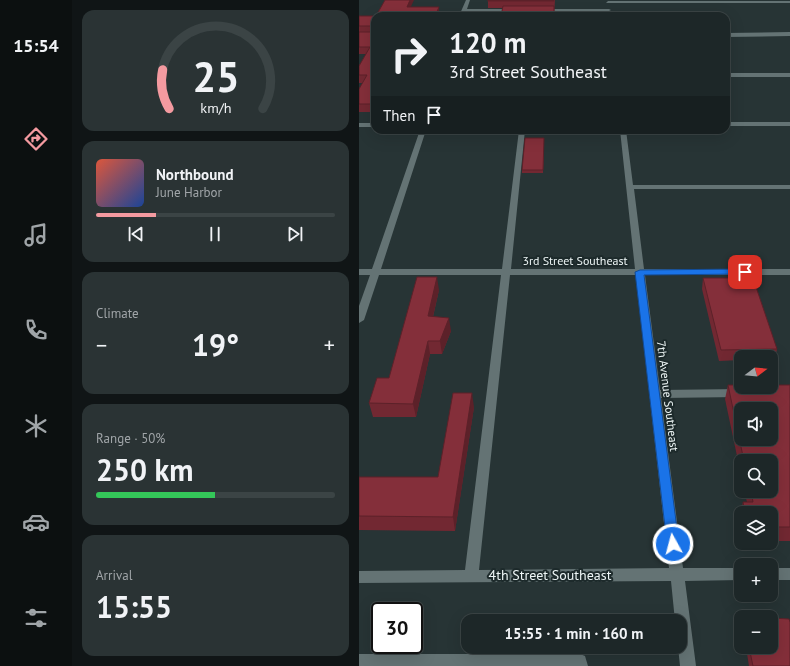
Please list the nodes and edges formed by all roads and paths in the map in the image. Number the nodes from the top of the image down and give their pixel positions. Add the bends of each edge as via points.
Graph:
1 (468, 0) edge
2 (608, 1) edge
3 (790, 2) edge
4 (525, 10) edge
5 (533, 10) edge
6 (463, 12) edge
7 (484, 12) edge
8 (584, 12) edge
9 (609, 12) edge
10 (730, 34) edge
11 (790, 34) edge
12 (730, 75) edge
13 (790, 75) edge
14 (730, 124) edge
15 (790, 124) edge
16 (359, 125) edge
17 (371, 125) edge
18 (422, 134) edge
19 (522, 134) edge
20 (623, 134) edge
21 (630, 187) junction
22 (790, 187) edge
23 (359, 272) edge
24 (375, 272) junction
25 (507, 272) junction
26 (640, 272) junction
27 (790, 272) edge
28 (359, 320) edge
29 (734, 393) edge
30 (654, 394) junction
31 (677, 574) junction
32 (734, 574) edge
33 (778, 574) edge
34 (790, 574) edge
35 (471, 576) junction
36 (359, 577) edge
37 (359, 661) edge
38 (580, 666) edge
39 (688, 666) edge

1 - 6 street
2 - 3 street
2 - 9 street
4 - 7 street
5 - 8 street
10 - 11 street
12 - 13 street
14 - 15 street
16 - 17 street
18 - 24 street
19 - 25 street
20 - 21 street, 7th Avenue Southeast
21 - 22 street
21 - 26 street, 7th Avenue Southeast
23 - 24 street, 3rd Street Southeast
24 - 25 street, 3rd Street Southeast
24 - 28 street
25 - 26 street, 3rd Street Southeast
25 - 35 street
26 - 27 street, 3rd Street Southeast
26 - 30 street, 7th Avenue Southeast
29 - 30 street
30 - 31 street, 7th Avenue Southeast
31 - 32 street, 4th Street Southeast
31 - 35 street, 4th Street Southeast
31 - 39 street, 7th Avenue Southeast
33 - 34 street
35 - 36 street, 4th Street Southeast
37 - 38 street via 579,661

